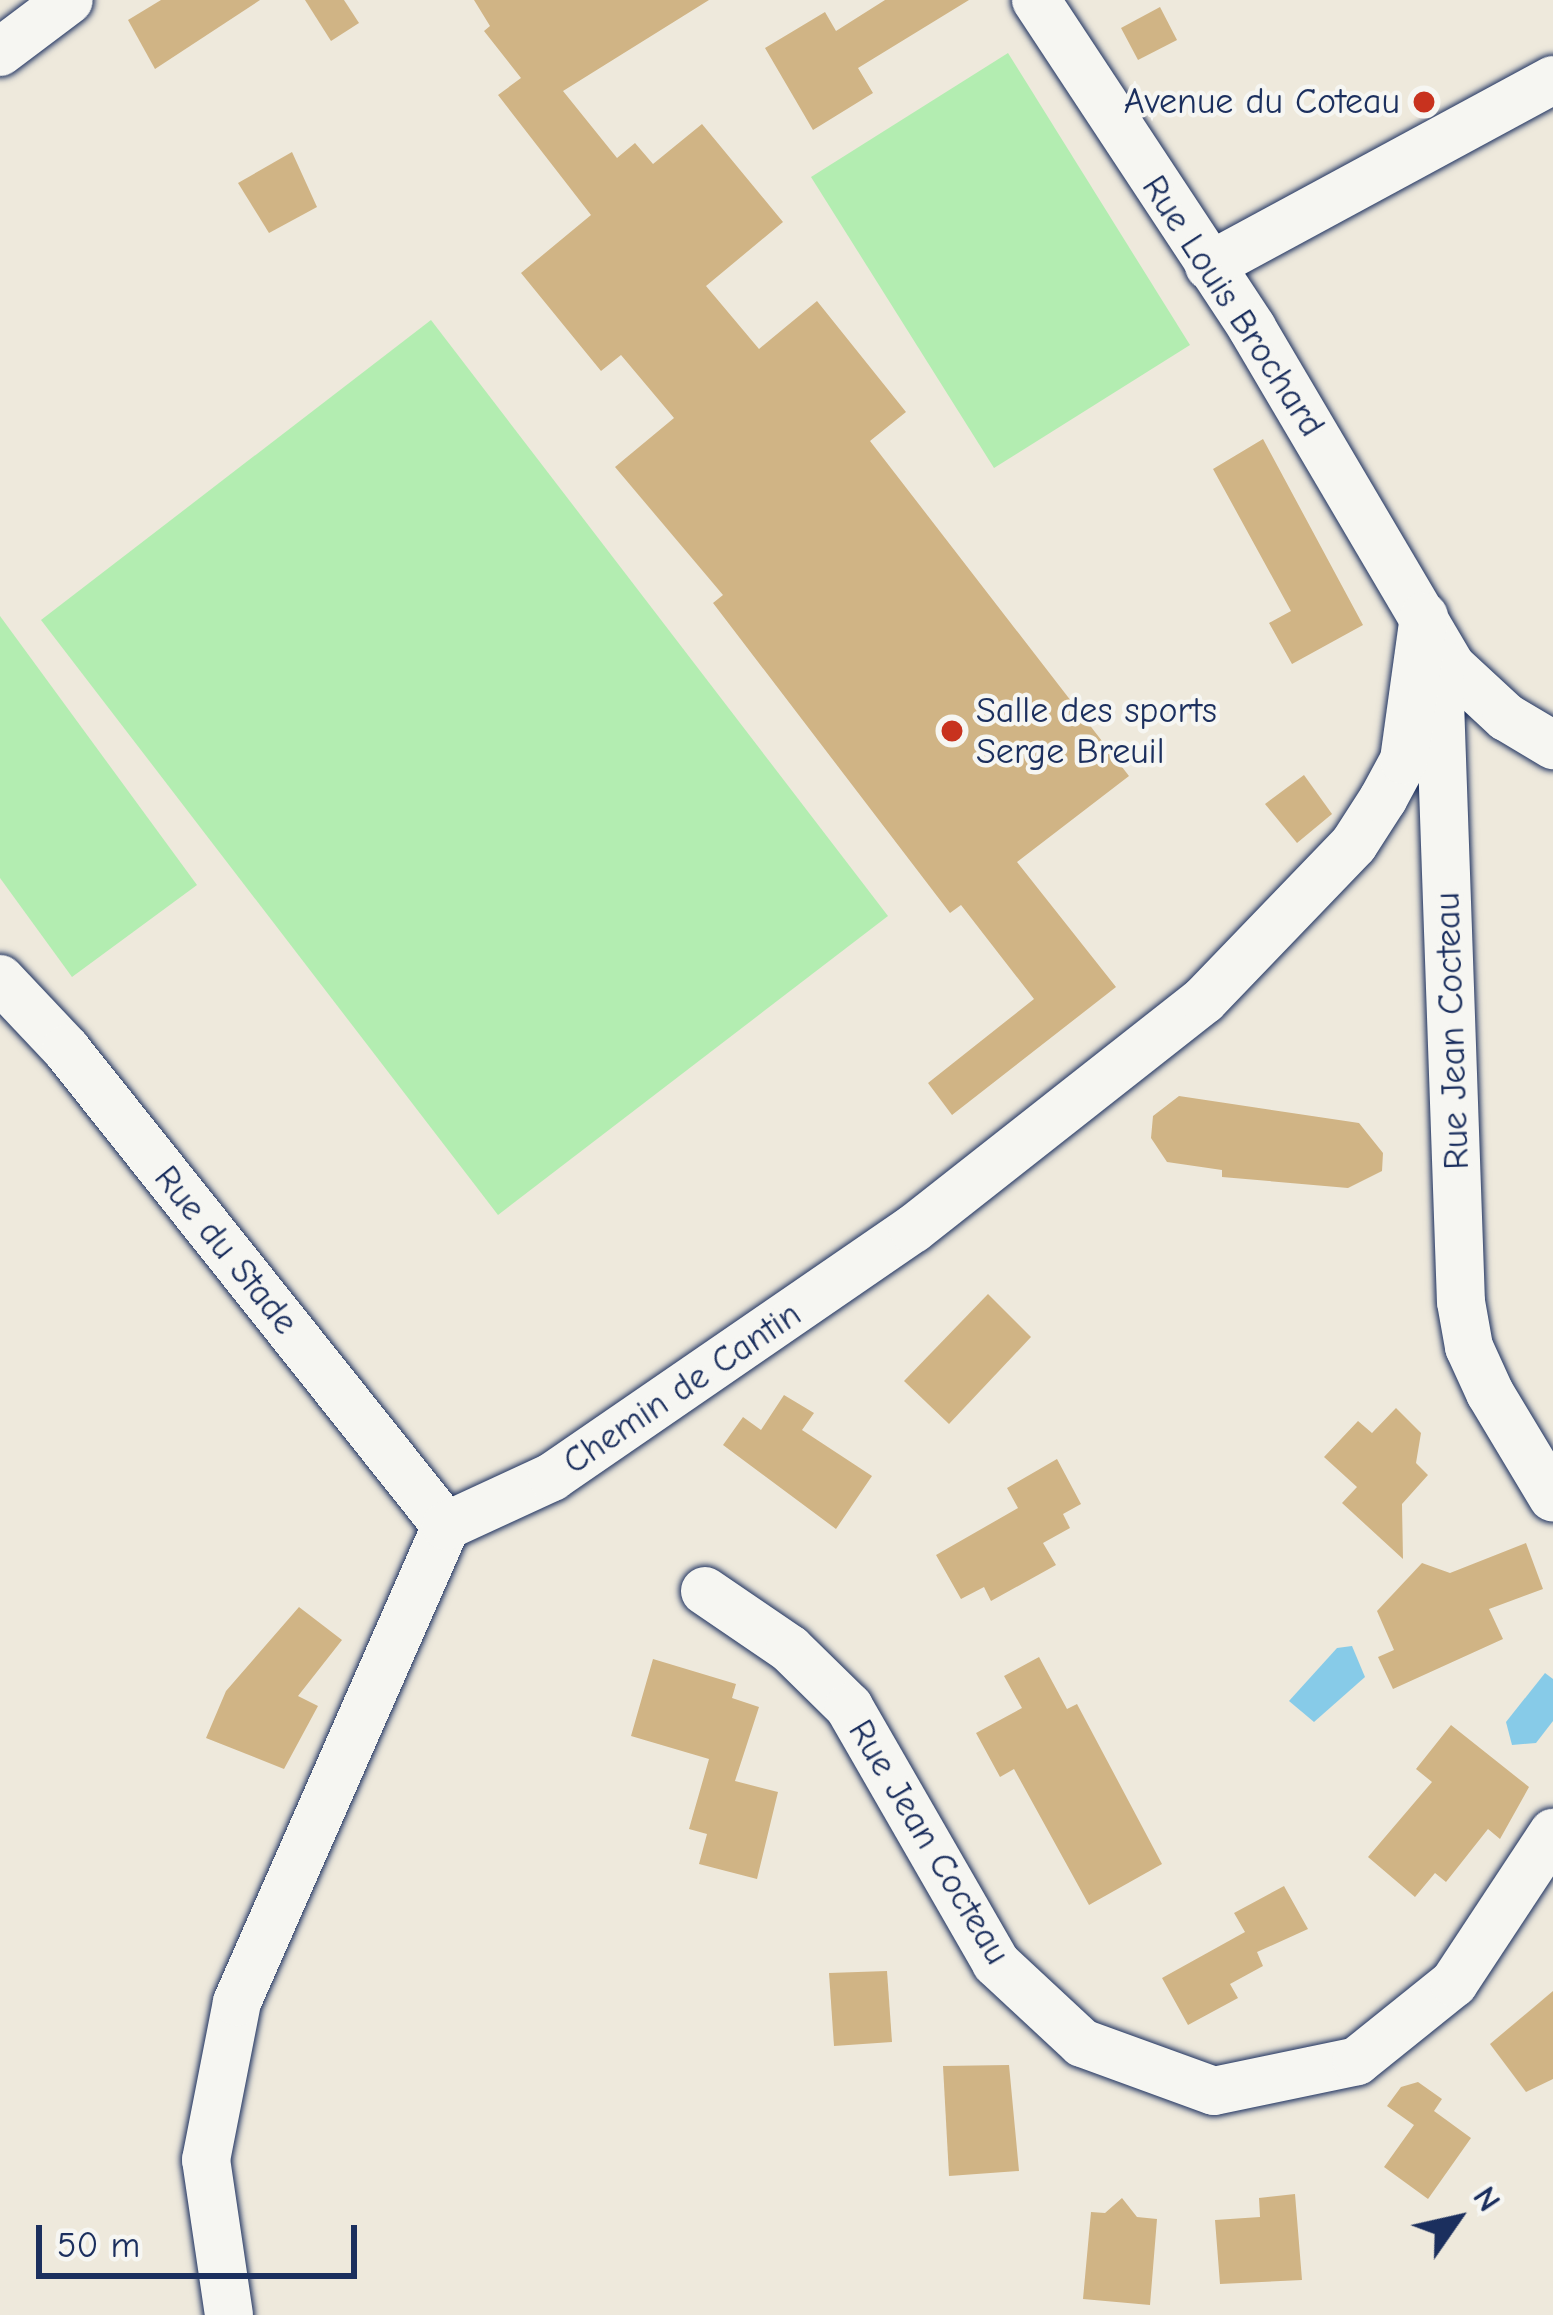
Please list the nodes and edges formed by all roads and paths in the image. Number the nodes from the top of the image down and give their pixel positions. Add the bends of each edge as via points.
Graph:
1 (69, 0) edge
2 (1036, 0) edge
3 (0, 52) edge
4 (1553, 80) edge
5 (1209, 266) junction
6 (1424, 616) junction
7 (1553, 745) edge
8 (0, 979) edge
9 (1553, 1498) edge
10 (446, 1526) junction
11 (705, 1591) dead end
12 (1553, 1833) edge
13 (229, 2315) edge

1 - 3 street
2 - 5 street, Rue Louis Brochard
4 - 5 street
5 - 6 street, Rue Louis Brochard
6 - 7 street via 1452,667 1506,717
6 - 9 street, Rue Jean Cocteau via 1444,690 1461,1302 1468,1347
6 - 10 street, Chemin de Cantin via 1404,760 1382,799 1354,844 1204,1000 913,1229 553,1477
8 - 10 street, Rue du Stade via 66,1049
10 - 13 street via 237,2002 206,2160
11 - 12 street, Rue Jean Cocteau via 790,1649 849,1708 996,1963 1082,2043 1214,2091 1357,2061 1454,1983

